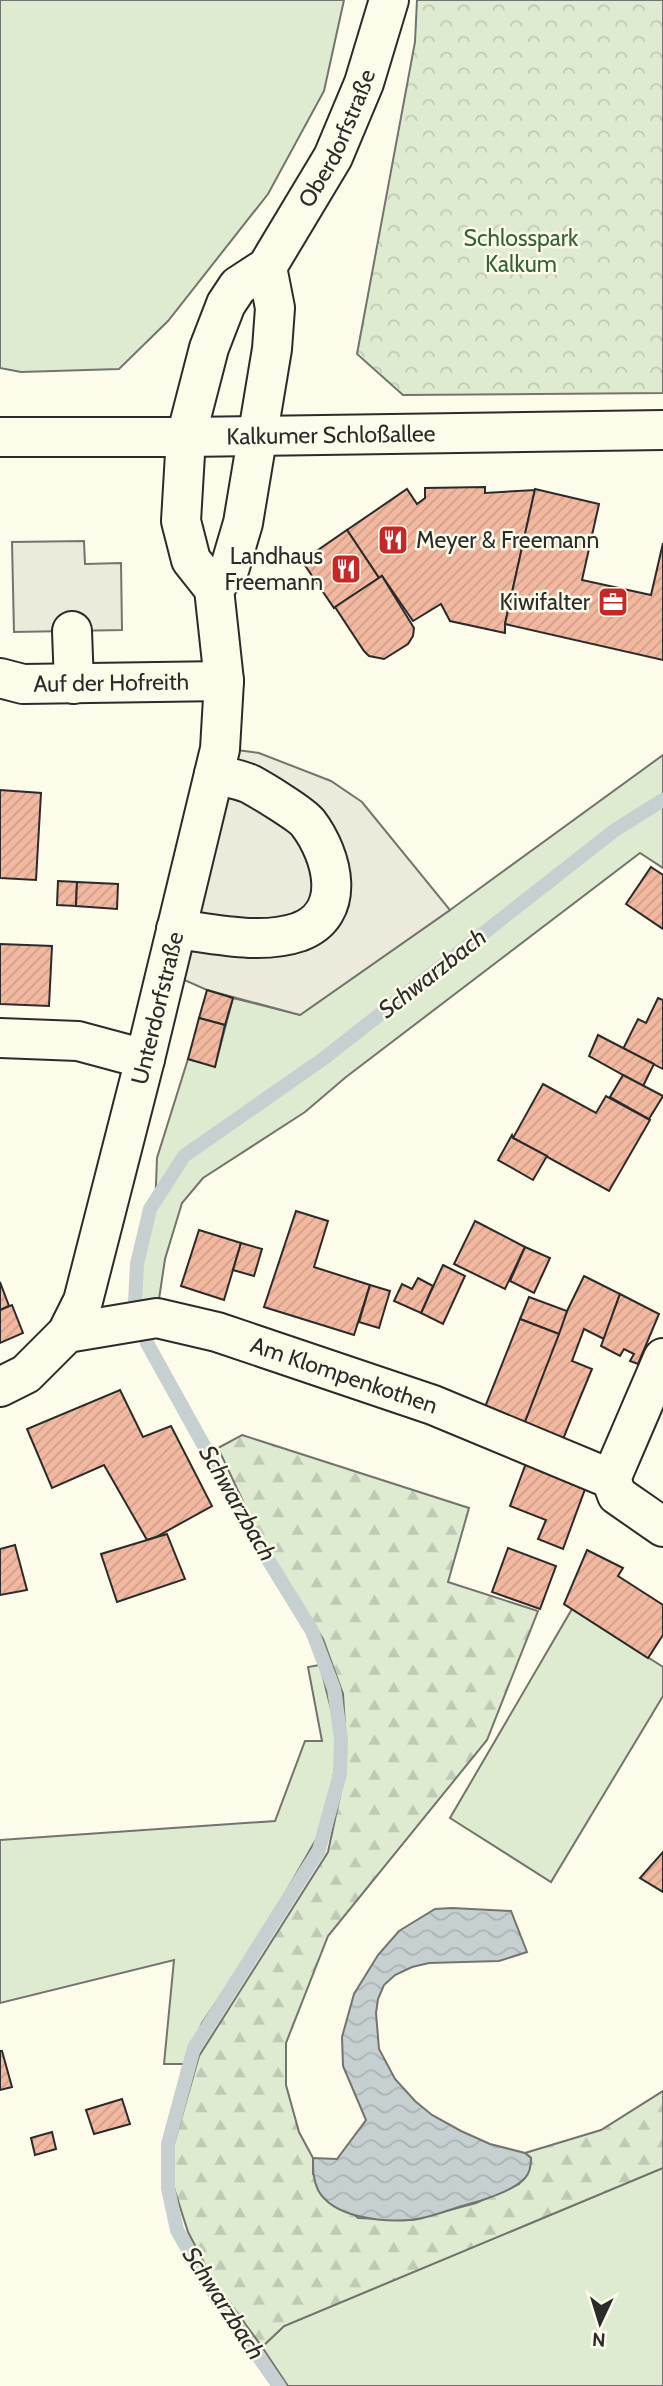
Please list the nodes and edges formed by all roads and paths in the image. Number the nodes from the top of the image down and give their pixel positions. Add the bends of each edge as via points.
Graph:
1 (389, 0) edge
2 (267, 267) junction
3 (663, 430) edge
4 (256, 435) junction
5 (0, 437) edge
6 (187, 437) junction
7 (214, 589) junction
8 (72, 631) dead end
9 (0, 678) edge
10 (224, 681) junction
11 (74, 684) junction
12 (214, 774) junction
13 (176, 929) junction
14 (0, 1038) edge
15 (145, 1059) junction
16 (67, 1333) junction
17 (663, 1358) edge
18 (0, 1387) edge
19 (611, 1479) junction
20 (663, 1527) edge

1 - 2 street, Oberdorfstraße via 364,83 333,157
2 - 4 street via 275,308
2 - 6 street, Oberdorfstraße via 238,286 226,304 209,348
3 - 4 street, Kalkumer Schloßallee
4 - 6 street, Kalkumer Schloßallee
4 - 7 street via 243,523 230,567
5 - 6 street, Kalkumer Schloßallee
6 - 7 street via 181,521 191,560
7 - 10 street, Unterdorfstraße
8 - 11 street
9 - 11 street, Auf der Hofreith via 23,684
10 - 11 street, Auf der Hofreith
10 - 12 street, Unterdorfstraße
12 - 13 street, Unterdorfstraße
12 - 13 street via 248,783 307,822 325,853 332,875 332,898 323,918 301,931 276,937
13 - 15 street, Unterdorfstraße
14 - 15 street via 78,1041
15 - 16 street, Unterdorfstraße via 83,1301
16 - 18 street, Unterdorfstraße via 26,1374
16 - 19 street, Am Klompenkothen via 143,1320 217,1332 433,1405
17 - 19 street
19 - 20 street, Am Klompenkothen via 617,1495

